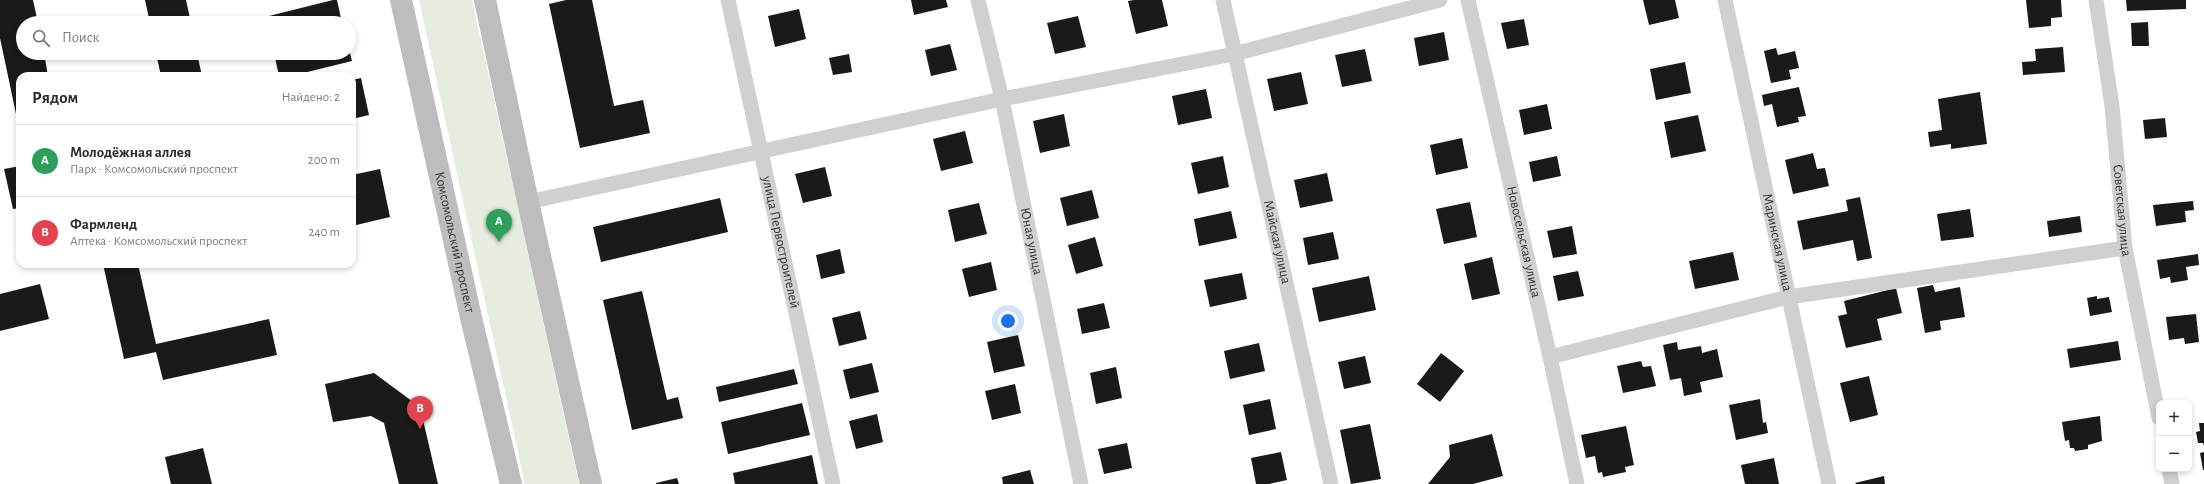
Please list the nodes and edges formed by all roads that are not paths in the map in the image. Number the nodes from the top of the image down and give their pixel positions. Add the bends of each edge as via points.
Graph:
1 (402, 0) edge
2 (485, 0) edge
3 (728, 0) edge
4 (978, 0) edge
5 (1223, 0) edge
6 (1440, 0) edge
7 (1468, 0) edge
8 (1725, 0) edge
9 (2096, 0) edge
10 (1234, 54) junction
11 (1002, 99) junction
12 (759, 151) junction
13 (528, 202) junction
14 (2125, 248) junction
15 (1788, 297) junction
16 (1550, 357) junction
17 (2156, 403) edge
18 (2170, 472) edge
19 (511, 484) edge
20 (591, 484) edge
21 (833, 484) edge
22 (1081, 484) edge
23 (1331, 484) edge
24 (1577, 484) edge
25 (1829, 484) edge
26 (2172, 484) edge

1 - 19 main road, Комсомольский проспект via 472,322
2 - 13 main road
3 - 12 street, улица Первостроителей
4 - 11 street, Юная улица
5 - 10 street, Майская улица
6 - 10 street
7 - 16 street, Новосельская улица
8 - 15 street, Маринская улица
9 - 14 street, Советская улица via 2112,106
10 - 11 street
10 - 23 street, Майская улица
11 - 12 street
11 - 22 street, Юная улица
12 - 13 street
12 - 21 street, улица Первостроителей
13 - 20 main road
14 - 15 street
14 - 17 street, Советская улица
15 - 16 street
15 - 25 street, Маринская улица
16 - 24 street, Новосельская улица
18 - 26 street

